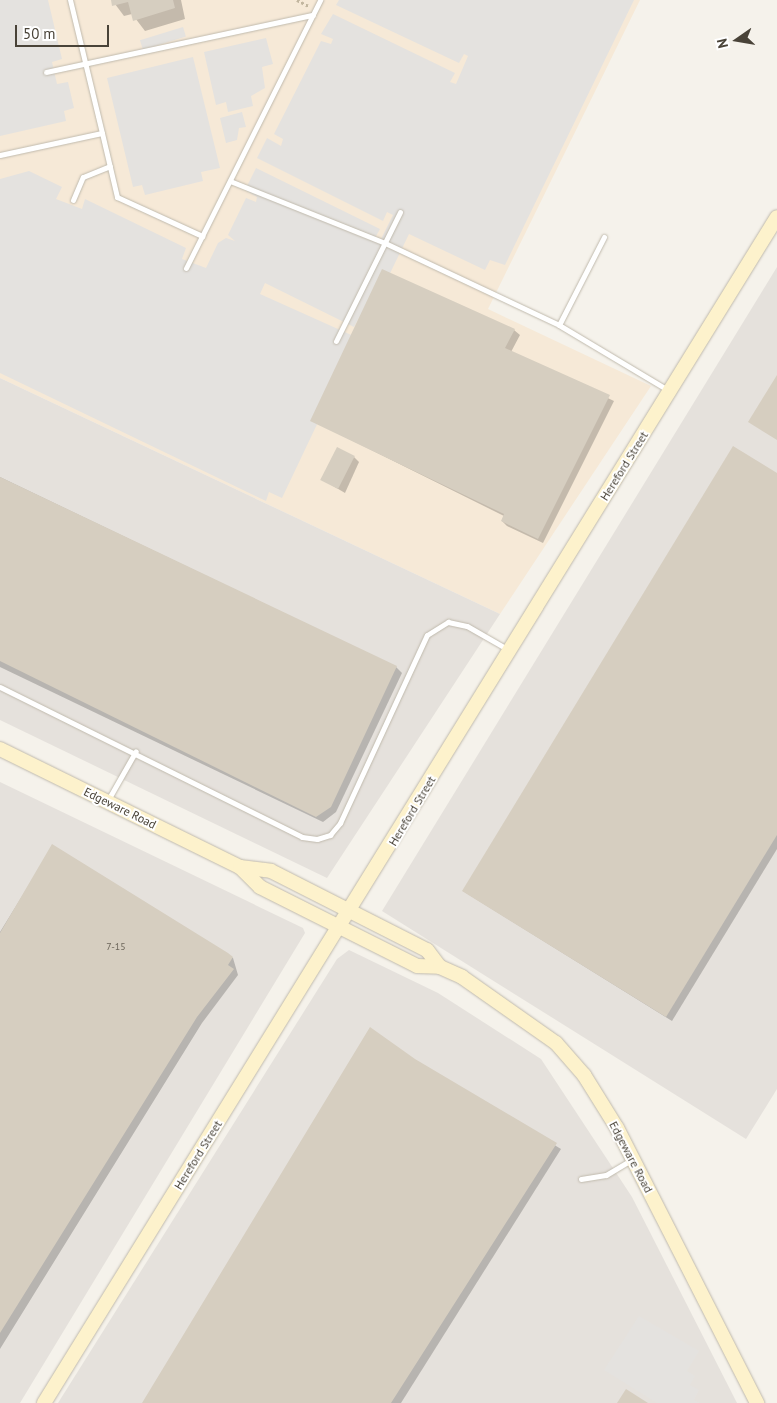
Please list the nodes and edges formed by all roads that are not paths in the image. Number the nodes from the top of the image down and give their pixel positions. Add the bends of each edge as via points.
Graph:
1 (70, 0) edge
2 (320, 0) edge
3 (313, 15) junction
4 (83, 66) junction
5 (46, 72) dead end
6 (102, 133) junction
7 (0, 155) edge
8 (110, 166) junction
9 (230, 181) junction
10 (73, 200) dead end
11 (400, 212) dead end
12 (777, 217) edge
13 (202, 236) junction
14 (604, 237) dead end
15 (385, 243) junction
16 (186, 268) dead end
17 (559, 325) junction
18 (336, 341) dead end
19 (671, 391) junction
20 (510, 650) junction
21 (0, 687) edge
22 (0, 750) edge
23 (136, 751) junction
24 (107, 802) junction
25 (240, 867) junction
26 (349, 911) junction
27 (338, 926) junction
28 (440, 967) junction
29 (633, 1160) junction
30 (581, 1179) dead end
31 (44, 1403) edge
32 (757, 1403) edge

1 - 4 lane
2 - 3 lane
3 - 4 lane
3 - 9 lane
4 - 5 lane
4 - 6 lane
6 - 7 lane
6 - 8 lane
8 - 10 lane via 82,177
8 - 13 lane via 117,197
9 - 13 lane
9 - 15 lane
11 - 15 lane
12 - 19 street, Hereford Street
13 - 16 lane
14 - 17 lane
15 - 17 lane
15 - 18 lane
17 - 19 lane
19 - 20 street, Hereford Street
20 - 23 lane via 467,626 448,622 428,635 340,822 330,835 316,839 302,837
20 - 26 street, Hereford Street
21 - 23 lane
22 - 24 street, Edgeware Road
23 - 24 lane
24 - 25 street, Edgeware Road
25 - 26 street, Edgeware Road via 271,871
25 - 27 street, Edgeware Road via 260,887
26 - 27 street, Hereford Street
26 - 28 street, Edgeware Road via 427,950
27 - 28 street, Edgeware Road via 418,966
27 - 31 street, Hereford Street
28 - 29 street, Edgeware Road via 486,990 556,1043 584,1075
29 - 30 lane via 606,1175
29 - 32 street, Edgeware Road

